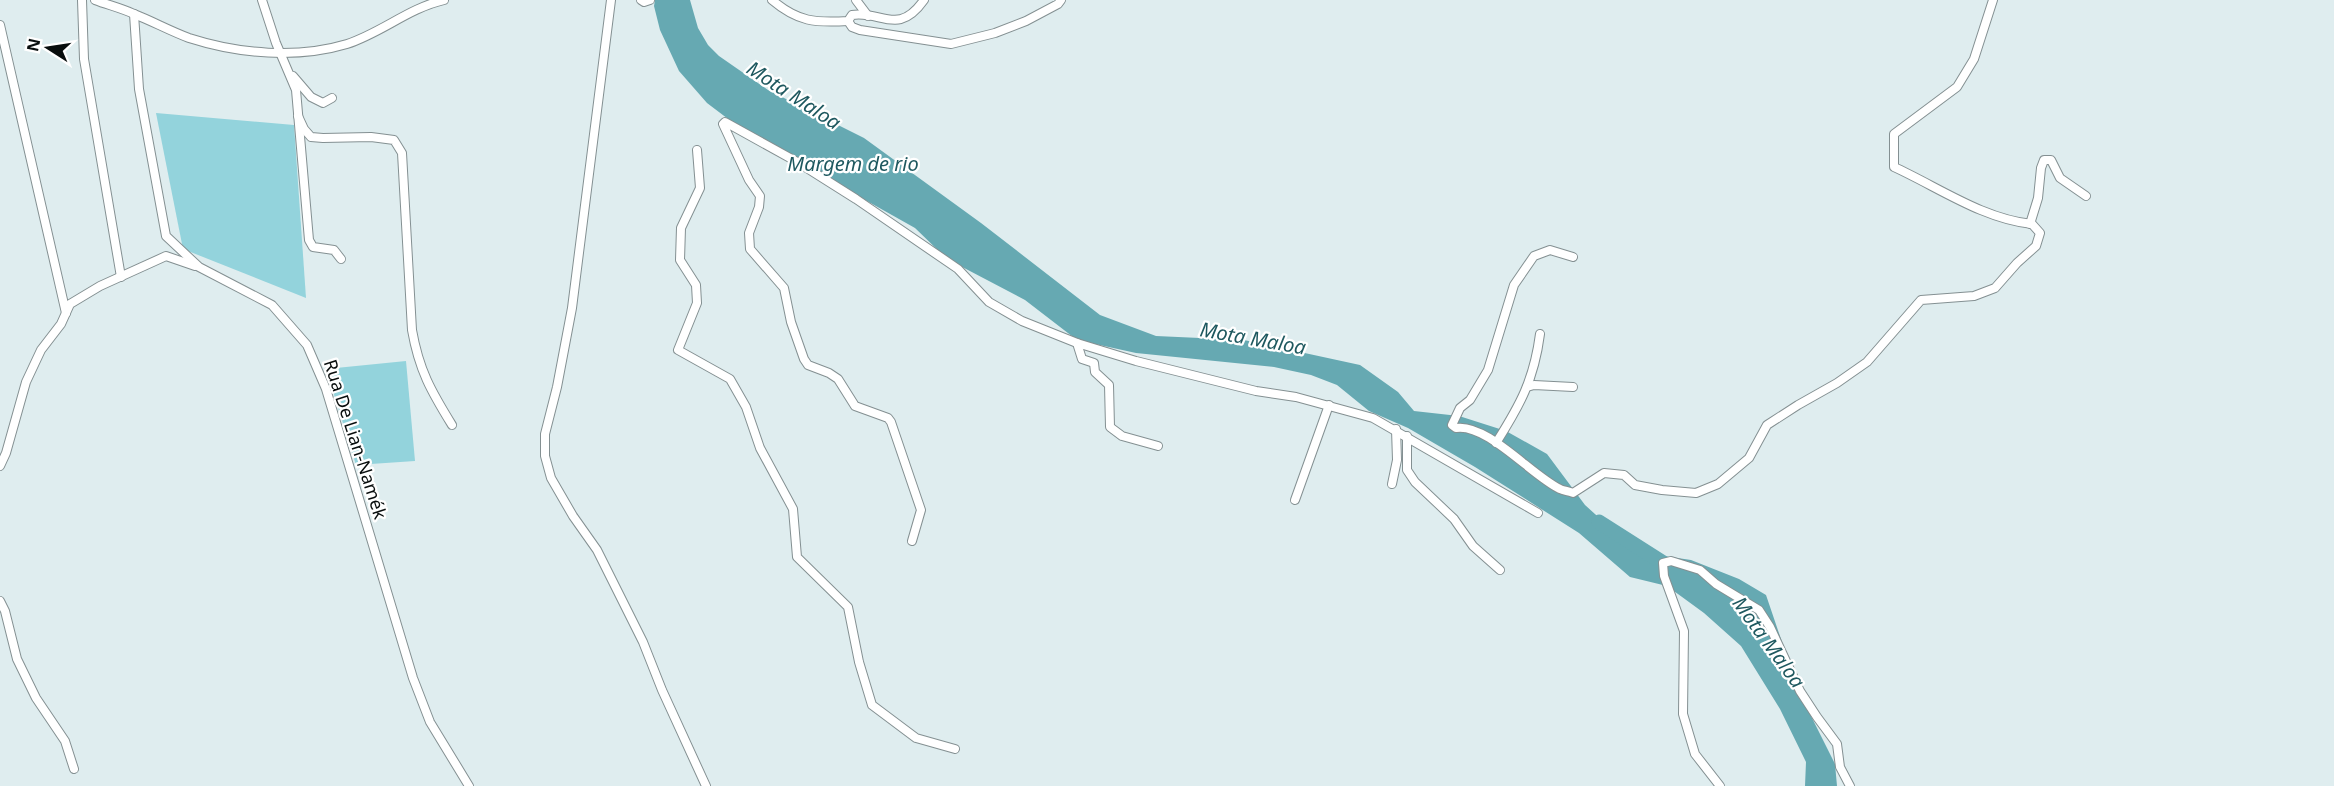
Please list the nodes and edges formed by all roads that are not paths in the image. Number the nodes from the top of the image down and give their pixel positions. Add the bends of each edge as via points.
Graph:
1 (82, 0) edge
2 (95, 0) edge
3 (262, 0) edge
4 (444, 0) edge
5 (611, 0) edge
6 (641, 0) edge
7 (650, 0) edge
8 (772, 0) edge
9 (856, 0) edge
10 (924, 0) edge
11 (1061, 0) edge
12 (1994, 0) edge
13 (134, 14) junction
14 (868, 17) junction
15 (848, 21) junction
16 (0, 25) edge
17 (281, 54) junction
18 (290, 74) junction
19 (332, 98) dead end
20 (298, 116) junction
21 (697, 150) dead end
22 (2086, 196) dead end
23 (2030, 224) junction
24 (1573, 257) dead end
25 (341, 259) dead end
26 (199, 267) junction
27 (121, 278) junction
28 (66, 313) junction
29 (1540, 334) dead end
30 (1077, 343) junction
31 (1527, 387) junction
32 (1573, 387) dead end
33 (1329, 405) junction
34 (452, 425) dead end
35 (1396, 429) junction
36 (1407, 436) junction
37 (1496, 443) junction
38 (1158, 446) dead end
39 (0, 466) edge
40 (1392, 484) dead end
41 (1295, 501) dead end
42 (1538, 513) dead end
43 (912, 541) dead end
44 (1500, 570) dead end
45 (0, 601) edge
46 (955, 749) dead end
47 (74, 769) dead end
48 (469, 786) edge
49 (706, 786) edge
50 (1720, 786) edge
51 (1850, 786) edge

1 - 27 street via 84,59
2 - 13 street
3 - 17 street
4 - 17 street via 349,44
5 - 49 street via 572,308 545,434 545,456 551,478 597,550 634,623
6 - 7 street
8 - 15 street via 794,16 811,22
9 - 14 street
10 - 14 street via 909,15 893,21
11 - 15 street via 995,33 951,44 860,30
12 - 23 street via 1974,59 1957,87 1894,134 1894,167 1983,211
13 - 17 street via 207,43
13 - 26 street, Rua De Lian-Namék via 140,88 166,236
14 - 15 street via 852,15
16 - 28 street
17 - 18 street
18 - 19 street via 311,97 323,103
18 - 20 street
20 - 25 street via 309,240 313,247 334,250
20 - 34 street via 311,136 394,140 402,153 411,330 427,384
21 - 46 street via 700,188 681,228 681,260 696,285 697,303 678,350 730,379 746,407 760,448 793,509 797,557 848,607 872,705 916,738
22 - 23 street via 2064,182 2053,162 2046,159
23 - 37 street via 2040,234 2036,246 1995,288 1974,296 1922,300 1868,362 1767,425 1749,458 1718,484 1696,493 1685,492 1635,485 1624,475 1604,473 1573,493 1559,489
24 - 37 street via 1550,250 1534,256 1514,285 1488,370 1452,421 1456,428 1464,427
26 - 27 street via 166,256
26 - 48 street, Rua De Lian-Namék via 272,304 307,345 326,389 413,678 430,722
27 - 28 street via 70,304
28 - 39 street via 41,350 26,382
29 - 31 street via 1536,364
30 - 33 street via 1249,389
30 - 38 street via 1083,359 1094,363 1095,372 1108,385 1108,422 1114,431
30 - 43 street via 1022,321 989,302 958,269 874,211 799,163 723,123 760,196 749,233 750,249 784,288 804,359 808,365 837,379 855,406 891,422 921,510
31 - 32 street
31 - 37 street
33 - 35 street
33 - 41 street
35 - 36 street
35 - 40 street via 1397,460
36 - 42 street
36 - 44 street via 1407,470 1414,482
45 - 47 street via 17,659 36,698 65,741
50 - 51 street via 1695,754 1683,714 1684,631 1664,576 1664,563 1671,561 1700,570 1716,585 1759,610 1800,692 1837,744 1840,767

